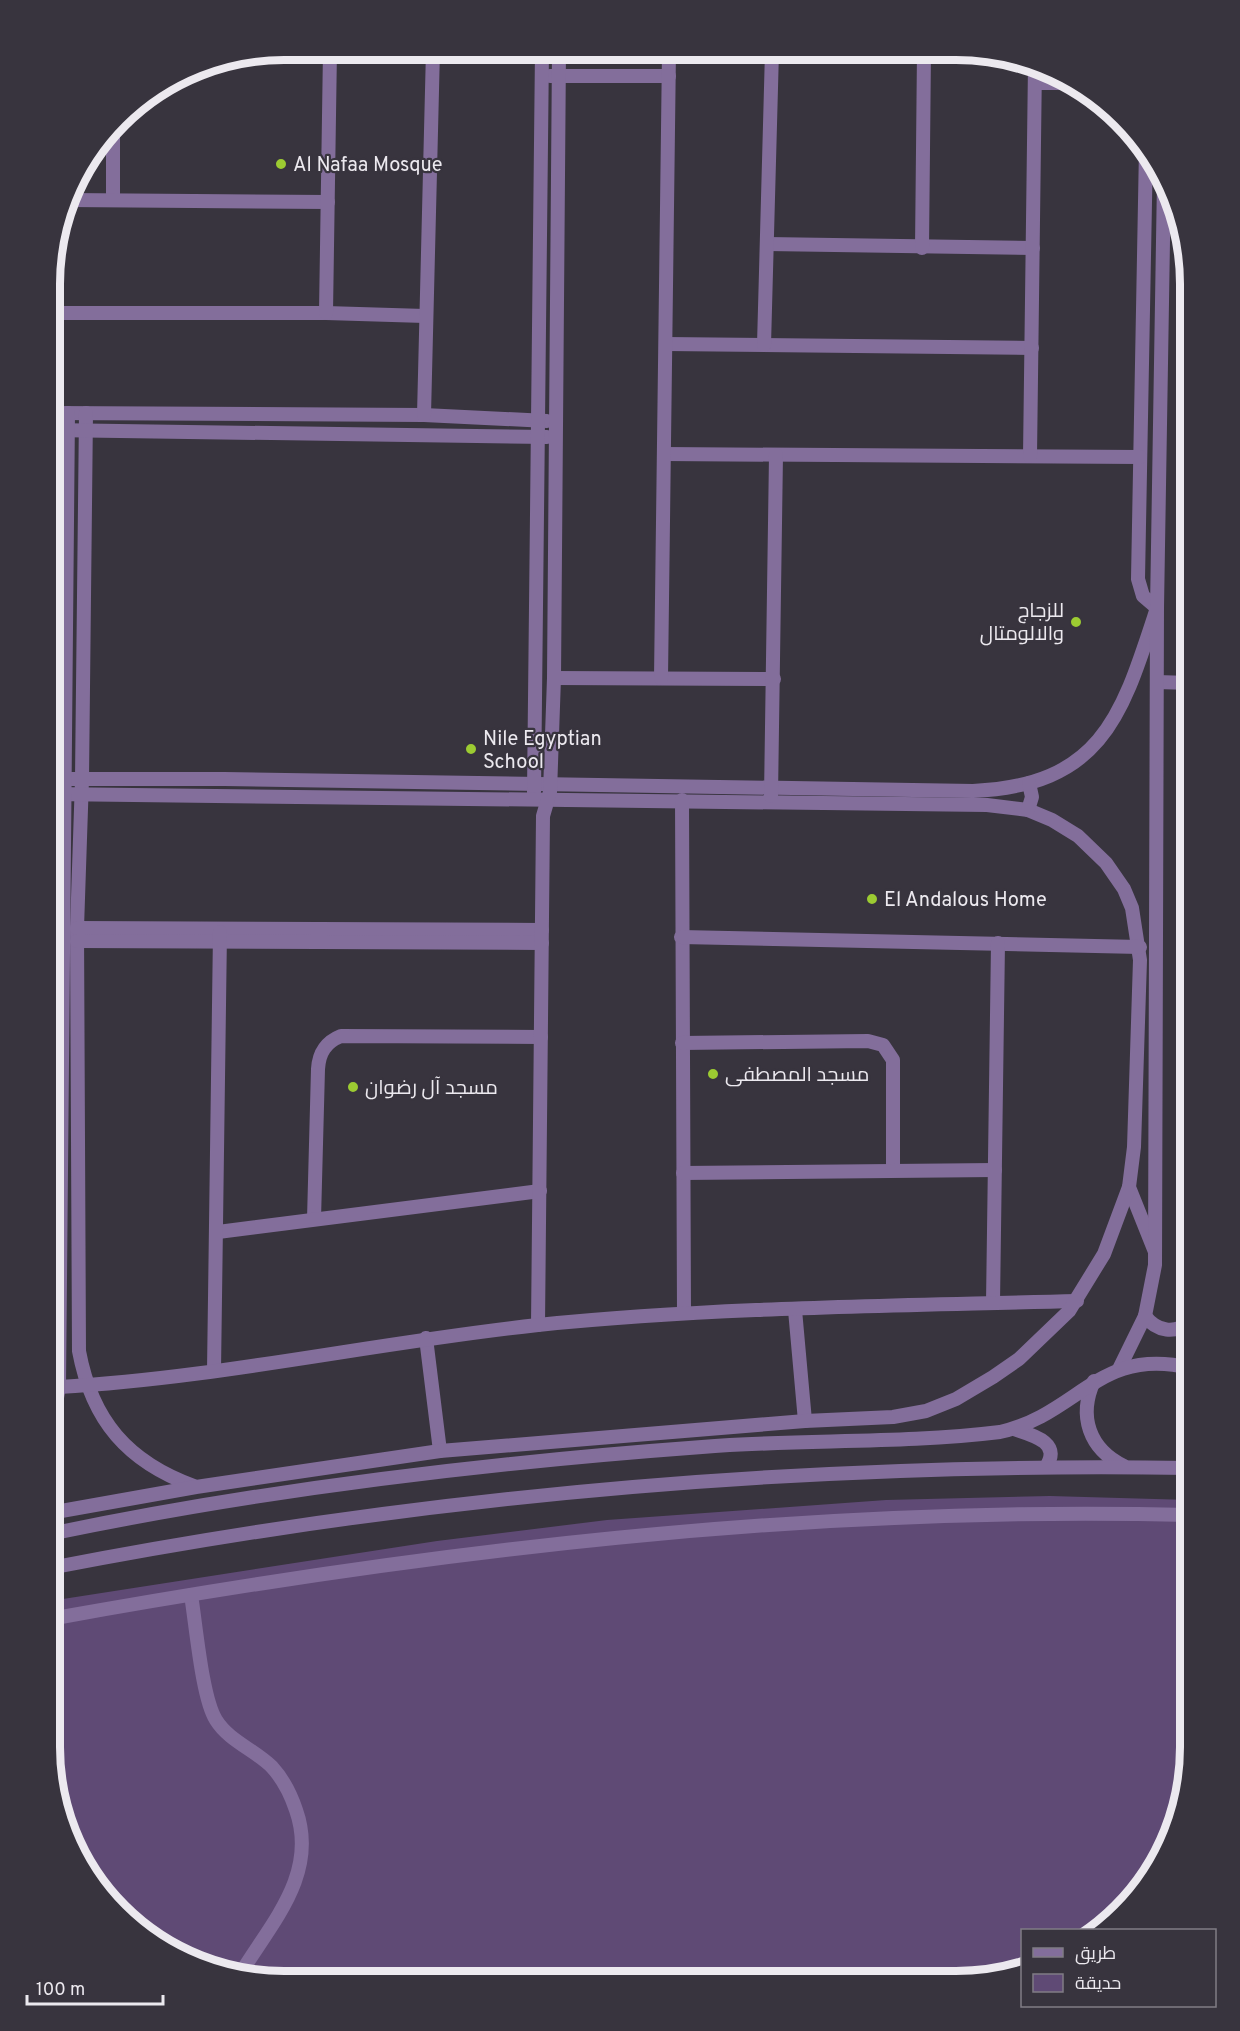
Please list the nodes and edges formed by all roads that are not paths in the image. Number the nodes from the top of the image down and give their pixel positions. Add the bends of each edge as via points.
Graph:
1 (330, 60) edge
2 (433, 60) edge
3 (542, 60) edge
4 (559, 60) edge
5 (669, 60) edge
6 (772, 60) edge
7 (924, 60) edge
8 (1035, 74) edge
9 (542, 76) junction
10 (558, 76) junction
11 (669, 76) junction
12 (1035, 83) junction
13 (1055, 83) edge
14 (113, 140) edge
15 (1146, 165) edge
16 (76, 200) edge
17 (113, 200) junction
18 (1164, 200) edge
19 (328, 202) junction
20 (767, 244) junction
21 (921, 248) junction
22 (1033, 248) junction
23 (60, 313) edge
24 (327, 313) junction
25 (425, 316) junction
26 (666, 344) junction
27 (765, 345) junction
28 (1032, 348) junction
29 (60, 413) edge
30 (68, 413) junction
31 (86, 413) junction
32 (424, 416) junction
33 (539, 421) junction
34 (555, 421) junction
35 (60, 430) edge
36 (68, 430) junction
37 (85, 430) junction
38 (539, 437) junction
39 (555, 437) junction
40 (664, 454) junction
41 (776, 455) junction
42 (1030, 456) junction
43 (1140, 457) junction
44 (1140, 491) junction
45 (1159, 491) junction
46 (1157, 608) junction
47 (554, 678) junction
48 (661, 678) junction
49 (774, 679) junction
50 (1157, 682) junction
51 (1180, 683) edge
52 (60, 684) edge
53 (60, 779) edge
54 (82, 779) junction
55 (1029, 783) junction
56 (533, 784) junction
57 (550, 784) junction
58 (60, 794) edge
59 (82, 794) junction
60 (771, 794) junction
61 (542, 799) junction
62 (682, 800) junction
63 (1028, 810) junction
64 (220, 934) junction
65 (77, 935) junction
66 (542, 936) junction
67 (681, 937) junction
68 (998, 943) junction
69 (1140, 947) junction
70 (541, 1037) junction
71 (682, 1043) junction
72 (60, 1120) edge
73 (78, 1120) junction
74 (893, 1170) junction
75 (995, 1170) junction
76 (683, 1173) junction
77 (1129, 1187) junction
78 (540, 1191) junction
79 (314, 1219) junction
80 (218, 1232) junction
81 (1155, 1252) junction
82 (1077, 1301) junction
83 (993, 1303) junction
84 (795, 1310) junction
85 (684, 1313) junction
86 (1145, 1316) junction
87 (538, 1325) junction
88 (1180, 1328) edge
89 (426, 1338) junction
90 (1180, 1367) edge
91 (1119, 1369) junction
92 (214, 1371) junction
93 (1094, 1381) junction
94 (88, 1386) junction
95 (60, 1387) edge
96 (806, 1421) junction
97 (1014, 1429) junction
98 (440, 1451) junction
99 (1046, 1467) junction
100 (1126, 1467) junction
101 (1180, 1468) edge
102 (196, 1487) junction
103 (60, 1511) edge
104 (1180, 1515) edge
105 (60, 1532) edge
106 (60, 1566) edge
107 (191, 1595) junction
108 (60, 1617) edge
109 (244, 1968) edge

1 - 19 street
2 - 25 street
3 - 9 street
4 - 10 street
5 - 11 street
6 - 20 street
7 - 21 street
8 - 12 street
9 - 10 street
9 - 33 street
10 - 11 street
10 - 34 street
11 - 26 street
12 - 13 street
12 - 22 street
14 - 17 street
15 - 43 street
16 - 17 street
17 - 19 street
18 - 45 street
19 - 24 street
20 - 21 street
20 - 27 street
21 - 22 street
22 - 28 street
23 - 24 street
24 - 25 street
25 - 32 street
26 - 27 street
26 - 40 street
27 - 28 street
28 - 42 street
29 - 30 street
30 - 31 street
30 - 36 street
31 - 32 street
31 - 37 street
32 - 33 street
33 - 34 street
33 - 38 street
34 - 39 street
35 - 36 street
36 - 37 street
36 - 52 street
37 - 38 street
37 - 54 street
38 - 39 street
38 - 56 street
39 - 47 street
40 - 41 street
40 - 48 street
41 - 42 street
41 - 49 street
42 - 43 street
43 - 44 street
44 - 45 street
44 - 46 street via 1139,585 1147,601
45 - 46 street
46 - 50 street
46 - 55 street via 1134,679 1114,721 1097,743 1076,760
47 - 48 street
47 - 57 street
48 - 49 street
49 - 60 street
50 - 51 street
50 - 81 street
53 - 54 street
54 - 56 street
54 - 59 street
55 - 60 street via 974,791
55 - 63 street via 1032,796
56 - 57 street
56 - 61 street
57 - 60 street
57 - 61 street
58 - 59 street
59 - 61 street
59 - 65 street
60 - 62 street
60 - 63 street via 987,804
61 - 62 street
61 - 66 street
62 - 67 street
63 - 69 street via 1065,828 1106,863 1132,908
64 - 65 street
64 - 66 street
64 - 80 street
65 - 73 street
66 - 70 street
67 - 68 street
67 - 71 street
68 - 69 street
68 - 75 street
69 - 77 street via 1134,1147
70 - 78 street
70 - 79 street via 333,1039 318,1060
71 - 74 street via 873,1041 883,1045 893,1060
71 - 76 street
72 - 73 street
73 - 94 street via 79,1351
74 - 75 street
74 - 76 street
75 - 83 street
76 - 85 street
77 - 81 street
77 - 82 street via 1104,1254
78 - 79 street
78 - 87 street
79 - 80 street
80 - 92 street
81 - 86 street via 1152,1291
82 - 83 street
82 - 96 street via 1019,1359 956,1399 926,1411 893,1417
83 - 84 street
84 - 85 street
84 - 96 street
85 - 87 street
86 - 88 street via 1156,1327
86 - 91 street
87 - 89 street
89 - 92 street
89 - 98 street
90 - 91 street via 1156,1363
91 - 93 street
92 - 94 street
93 - 97 street via 1053,1412
93 - 100 street via 1087,1404 1089,1434 1103,1452
94 - 95 street
94 - 102 street via 100,1415 126,1447 158,1471
96 - 98 street
97 - 99 street via 1048,1444 1051,1456
97 - 105 street via 987,1434 705,1446 498,1465 256,1497
98 - 102 street
99 - 100 street
99 - 106 street via 838,1473 566,1491 206,1539
100 - 101 street
102 - 103 street
104 - 107 street via 903,1517 682,1530 597,1538
107 - 108 street
107 - 109 street via 212,1713 227,1733 272,1767 283,1781 299,1817 302,1836 292,1893

